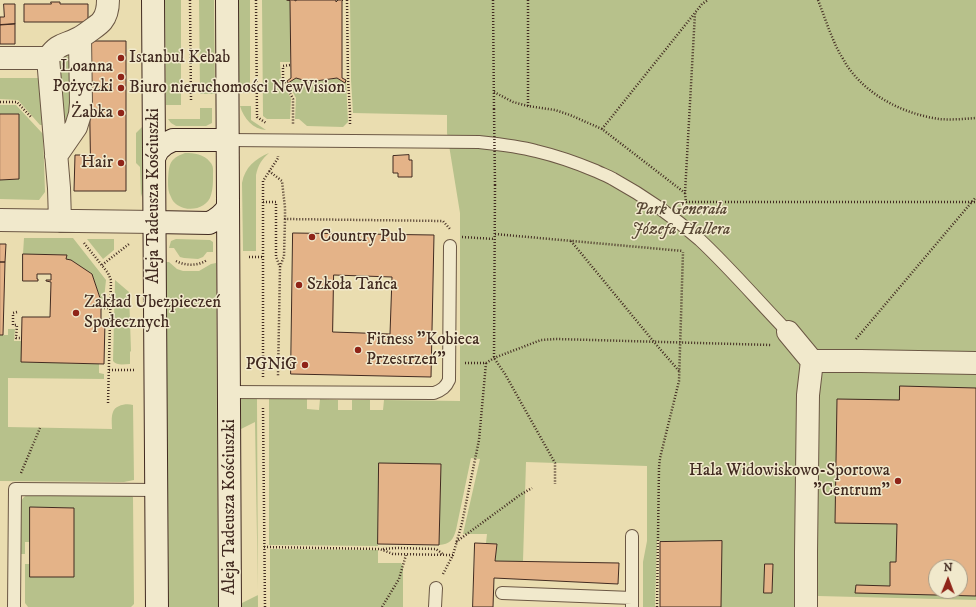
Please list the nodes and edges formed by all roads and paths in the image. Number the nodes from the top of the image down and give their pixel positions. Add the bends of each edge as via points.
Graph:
1 (108, 0) edge
2 (153, 0) edge
3 (190, 0) edge
4 (226, 0) edge
5 (256, 0) edge
6 (347, 0) edge
7 (493, 0) edge
8 (528, 0) edge
9 (703, 0) edge
10 (708, 0) edge
11 (818, 0) edge
12 (702, 4) junction
13 (695, 13) junction
14 (80, 38) junction
15 (0, 58) edge
16 (48, 58) junction
17 (290, 65) dead end
18 (494, 92) junction
19 (191, 100) dead end
20 (0, 102) edge
21 (528, 106) junction
22 (31, 118) dead end
23 (976, 118) edge
24 (268, 125) dead end
25 (293, 125) dead end
26 (350, 129) dead end
27 (602, 129) junction
28 (227, 140) junction
29 (56, 156) junction
30 (154, 158) junction
31 (269, 171) dead end
32 (685, 193) junction
33 (976, 197) edge
34 (263, 202) dead end
35 (686, 202) junction
36 (972, 202) junction
37 (976, 202) edge
38 (228, 207) junction
39 (686, 207) dead end
40 (285, 219) junction
41 (0, 220) edge
42 (60, 221) junction
43 (155, 222) junction
44 (495, 234) junction
45 (495, 239) junction
46 (83, 241) dead end
47 (450, 241) junction
48 (571, 241) junction
49 (129, 244) dead end
50 (687, 247) dead end
51 (683, 252) junction
52 (248, 257) dead end
53 (263, 257) dead end
54 (211, 258) dead end
55 (176, 261) dead end
56 (102, 265) junction
57 (280, 267) junction
58 (101, 308) dead end
59 (110, 308) junction
60 (17, 312) dead end
61 (22, 338) dead end
62 (781, 339) junction
63 (854, 341) dead end
64 (654, 342) junction
65 (680, 343) junction
66 (494, 358) junction
67 (812, 361) junction
68 (466, 363) dead end
69 (486, 363) junction
70 (976, 363) edge
71 (109, 370) junction
72 (134, 370) dead end
73 (679, 371) junction
74 (229, 392) junction
75 (278, 392) junction
76 (108, 404) dead end
77 (40, 428) dead end
78 (555, 484) dead end
79 (15, 488) junction
80 (532, 488) dead end
81 (156, 490) junction
82 (632, 536) dead end
83 (456, 543) junction
84 (264, 547) dead end
85 (380, 549) junction
86 (406, 555) junction
87 (444, 555) junction
88 (453, 555) junction
89 (436, 588) joint
90 (502, 593) dead end
91 (632, 602) edge
92 (14, 607) edge
93 (157, 607) edge
94 (230, 607) edge
95 (382, 607) edge
96 (435, 607) edge
97 (657, 607) edge
98 (806, 607) edge

1 - 14 street via 108,8 102,21
2 - 30 street, Aleja Tadeusza Kościuszki
3 - 19 path
4 - 28 street, Aleja Tadeusza Kościuszki
5 - 24 path via 257,117
6 - 26 path
7 - 18 path
8 - 21 path
9 - 12 path
10 - 12 path
11 - 23 path via 847,66 868,89 908,112 940,119
12 - 13 path
13 - 27 path
13 - 32 path
14 - 16 street via 62,45
14 - 29 street via 80,114 76,127
15 - 16 street
16 - 29 street
17 - 25 path via 283,66 283,79 293,99
18 - 21 path via 513,102
18 - 44 path, bridge
20 - 22 path via 17,102
21 - 27 path via 555,110
27 - 32 path
28 - 30 street via 173,140 158,150
28 - 38 street, Aleja Tadeusza Kościuszki
28 - 62 lane via 479,142 535,150 556,156 612,178 678,222 720,260
29 - 42 street
30 - 43 street, Aleja Tadeusza Kościuszki
31 - 40 path via 282,181
32 - 35 path
33 - 36 path
34 - 57 path via 276,202 276,256
35 - 36 path
35 - 39 path
36 - 37 path
36 - 63 path
38 - 43 street via 217,220 209,223
38 - 74 street, Aleja Tadeusza Kościuszki
40 - 47 path via 443,221 450,229
40 - 57 path via 284,256
41 - 42 street
42 - 43 street
43 - 81 street, Aleja Tadeusza Kościuszki
44 - 45 path
44 - 48 path
45 - 47 path
45 - 66 path
46 - 56 path
47 - 75 lane via 449,380 446,386 434,393
48 - 51 path
48 - 64 path
49 - 56 path
50 - 51 path
51 - 65 path
52 - 53 path
54 - 55 path via 200,264 183,264
56 - 59 path via 111,280
57 - 75 path
58 - 59 path
59 - 71 path
60 - 61 path via 13,313 12,325 17,325 16,338
62 - 65 path
62 - 67 street
64 - 65 path
64 - 66 path via 541,340
64 - 73 path
65 - 73 path
66 - 69 path
66 - 78 path via 555,463
67 - 70 street
67 - 98 street via 808,395
68 - 69 path
69 - 83 path via 479,440
71 - 72 path
71 - 76 path
73 - 97 path via 659,467
74 - 75 lane
74 - 94 street, Aleja Tadeusza Kościuszki
77 - 79 path
79 - 81 lane
79 - 92 lane
80 - 83 path
81 - 93 street, Aleja Tadeusza Kościuszki
82 - 91 lane
83 - 88 path
84 - 85 path
85 - 86 path
85 - 87 path via 404,546 436,549
86 - 87 path
86 - 95 path via 399,579
87 - 88 path
88 - 89 path
89 - 96 lane
90 - 91 lane

